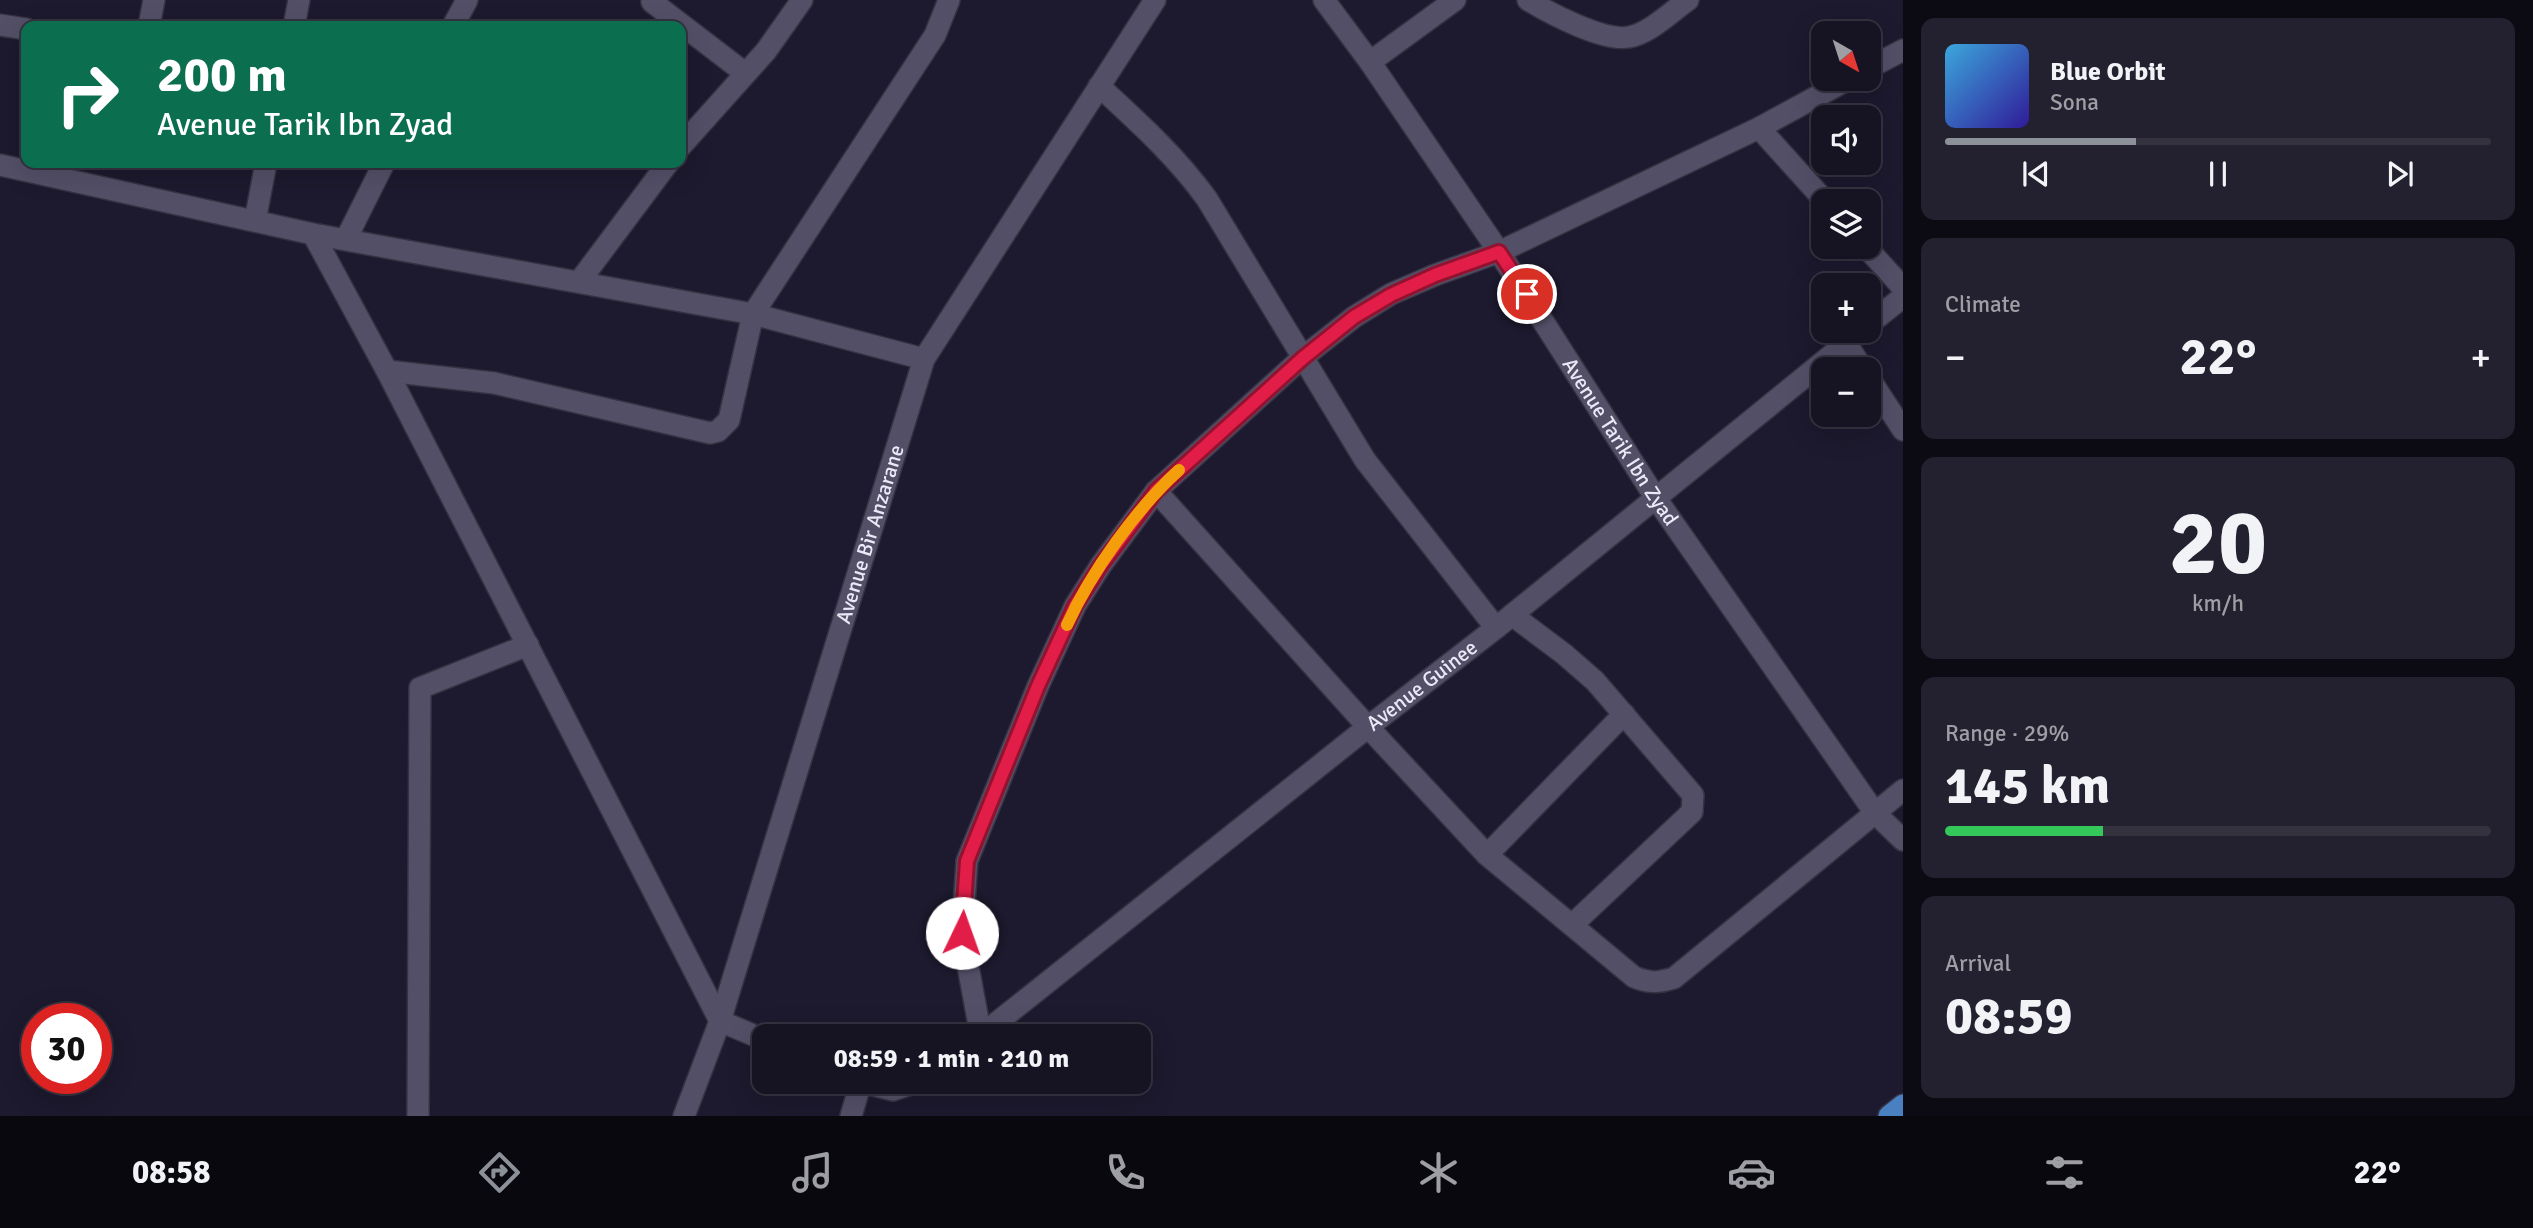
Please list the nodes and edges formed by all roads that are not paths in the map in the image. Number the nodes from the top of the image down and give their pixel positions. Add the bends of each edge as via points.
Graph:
1 (154, 0) edge
2 (299, 0) edge
3 (467, 0) edge
4 (803, 0) edge
5 (949, 0) edge
6 (1155, 0) edge
7 (1324, 0) edge
8 (1455, 0) edge
9 (1528, 0) edge
10 (1688, 0) edge
11 (652, 1) edge
12 (1562, 9) edge
13 (150, 21) edge
14 (295, 21) edge
15 (456, 21) edge
16 (678, 21) edge
17 (0, 25) edge
18 (686, 27) edge
19 (21, 28) edge
20 (1903, 50) edge
21 (1370, 62) junction
22 (1881, 62) edge
23 (745, 73) junction
24 (1099, 86) junction
25 (1827, 91) edge
26 (1759, 128) junction
27 (686, 140) edge
28 (0, 166) edge
29 (265, 168) edge
30 (382, 168) edge
31 (664, 168) edge
32 (1814, 189) edge
33 (255, 221) junction
34 (313, 234) junction
35 (346, 239) junction
36 (1499, 252) junction
37 (1877, 259) edge
38 (579, 282) junction
39 (1903, 288) edge
40 (1903, 296) edge
41 (753, 314) junction
42 (1881, 314) edge
43 (1846, 343) edge
44 (1303, 358) junction
45 (924, 359) junction
46 (387, 371) junction
47 (1881, 397) edge
48 (1903, 430) edge
49 (1156, 491) junction
50 (1655, 497) junction
51 (1504, 621) junction
52 (528, 645) junction
53 (1624, 714) junction
54 (1367, 727) junction
55 (1903, 790) edge
56 (1875, 813) junction
57 (1903, 840) edge
58 (1487, 855) junction
59 (1572, 925) junction
60 (720, 1021) junction
61 (979, 1024) edge
62 (996, 1024) edge
63 (752, 1035) edge
64 (857, 1094) edge
65 (1903, 1105) edge
66 (418, 1116) edge
67 (684, 1116) edge
68 (850, 1116) edge
69 (1889, 1116) edge

1 - 13 street
2 - 14 street
3 - 15 street
4 - 23 street
5 - 41 street via 928,46
6 - 24 street, Avenue Bir Anzarane
7 - 21 street, Avenue Tarik Ibn Zyad
8 - 21 street
9 - 12 street
10 - 12 street via 1642,33 1629,37 1611,36
11 - 16 street
17 - 19 street
18 - 23 street
20 - 22 street
21 - 36 street, Avenue Tarik Ibn Zyad
23 - 27 street
24 - 44 street via 1184,168
24 - 45 street, Avenue Bir Anzarane
25 - 26 street
26 - 32 street
26 - 36 street
28 - 33 street
29 - 33 street
30 - 35 street
31 - 38 street
33 - 34 street
34 - 35 street
34 - 46 street
35 - 38 street
36 - 44 street via 1391,295 1354,317
36 - 50 street, Avenue Tarik Ibn Zyad
37 - 39 street
38 - 41 street
40 - 42 street
41 - 45 street
41 - 46 street via 729,419 710,433 494,383
43 - 50 street, Avenue Guinee
44 - 49 street
44 - 51 street via 1365,460
45 - 60 street, Avenue Bir Anzarane
46 - 52 street
47 - 48 street
49 - 54 street
49 - 61 street via 1075,606 967,861 962,933
50 - 51 street, Avenue Guinee
50 - 56 street, Avenue Tarik Ibn Zyad
51 - 53 street via 1564,654
51 - 54 street, Avenue Guinee
52 - 60 street
52 - 66 street via 420,688
53 - 58 street
53 - 59 street via 1689,790 1694,804 1692,812
54 - 58 street
54 - 62 street, Avenue Guinee
55 - 56 street
56 - 57 street, Avenue Tarik Ibn Zyad
56 - 59 street via 1674,978 1660,983 1634,977
58 - 59 street
60 - 63 street
60 - 67 street, Avenue Bir Anzarane
64 - 68 street
65 - 69 main road

